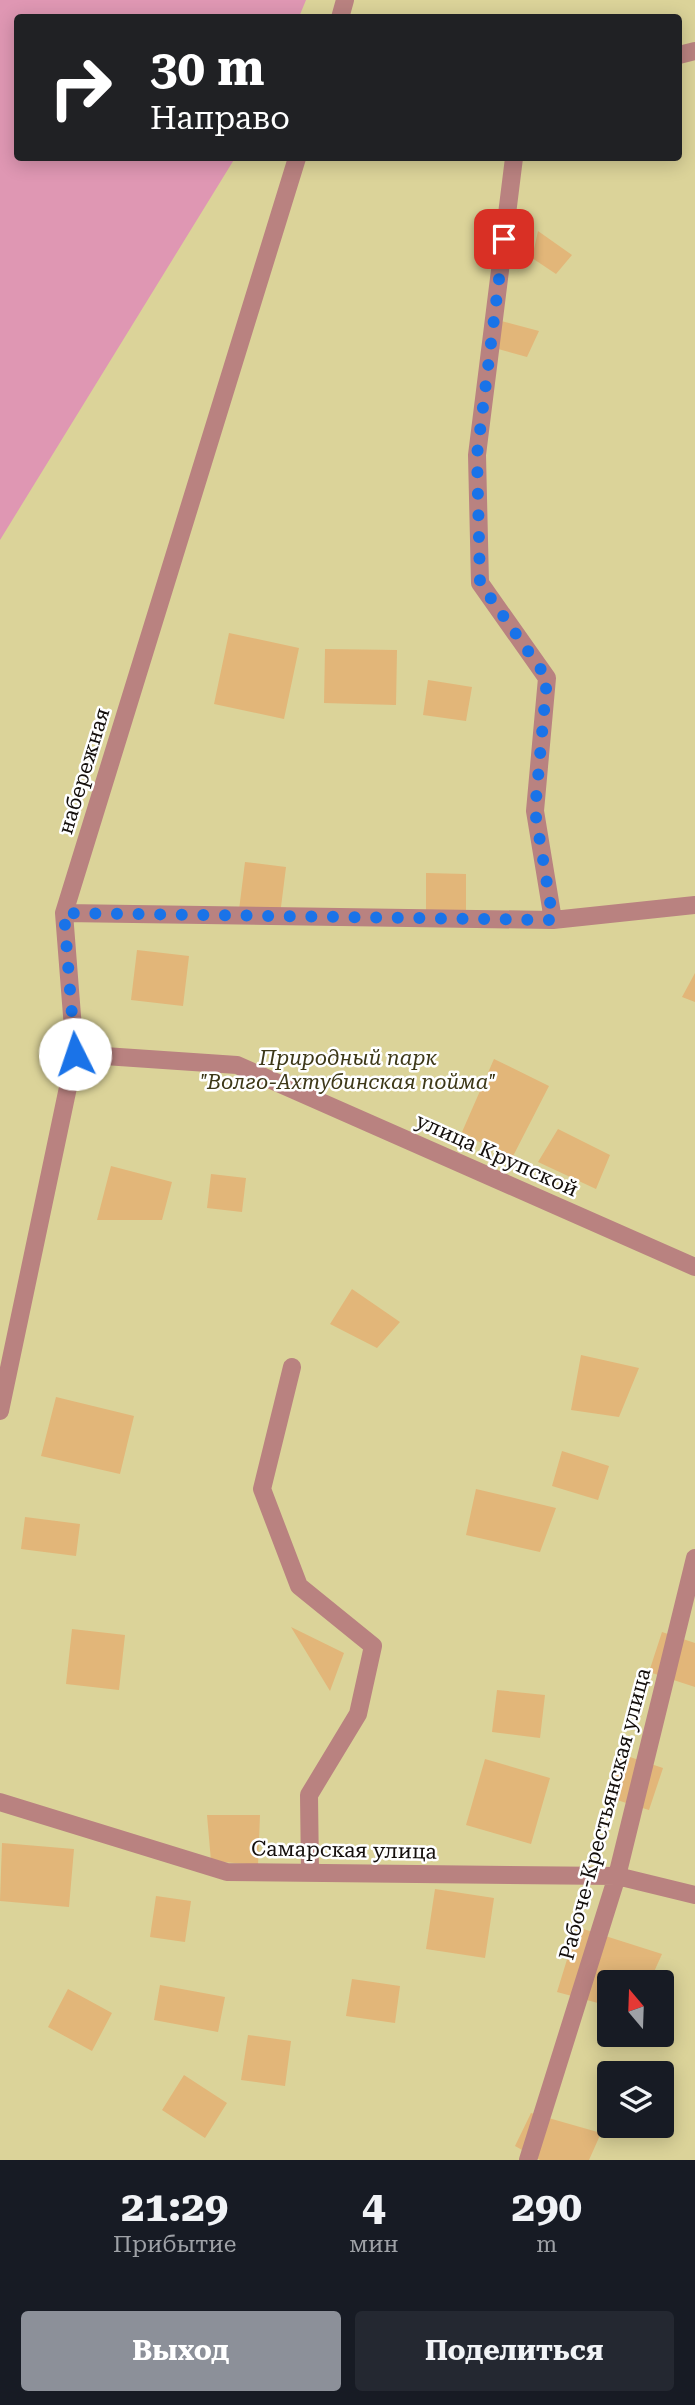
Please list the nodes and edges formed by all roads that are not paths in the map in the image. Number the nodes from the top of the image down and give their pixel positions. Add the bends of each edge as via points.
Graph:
1 (296, 161) edge
2 (514, 161) edge
3 (695, 905) edge
4 (64, 913) junction
5 (553, 920) junction
6 (75, 1054) junction
7 (695, 1267) edge
8 (292, 1367) dead end
9 (0, 1411) edge
10 (695, 1558) edge
11 (0, 1802) edge
12 (310, 1873) junction
13 (617, 1875) junction
14 (695, 1895) edge
15 (528, 2160) edge

1 - 4 street, набережная
2 - 5 street via 477,455 480,583 547,678 535,811
3 - 5 street
4 - 5 street
4 - 6 street, набережная
6 - 7 street, улица Крупской via 237,1065
6 - 9 street, набережная
8 - 12 street via 262,1489 299,1586 373,1646 358,1714 309,1795
10 - 13 street, Рабоче-Крестьянская улица
11 - 12 street, Самарская улица via 227,1872
12 - 13 street, Самарская улица
13 - 14 street, Самарская улица
13 - 15 street, Рабоче-Крестьянская улица

